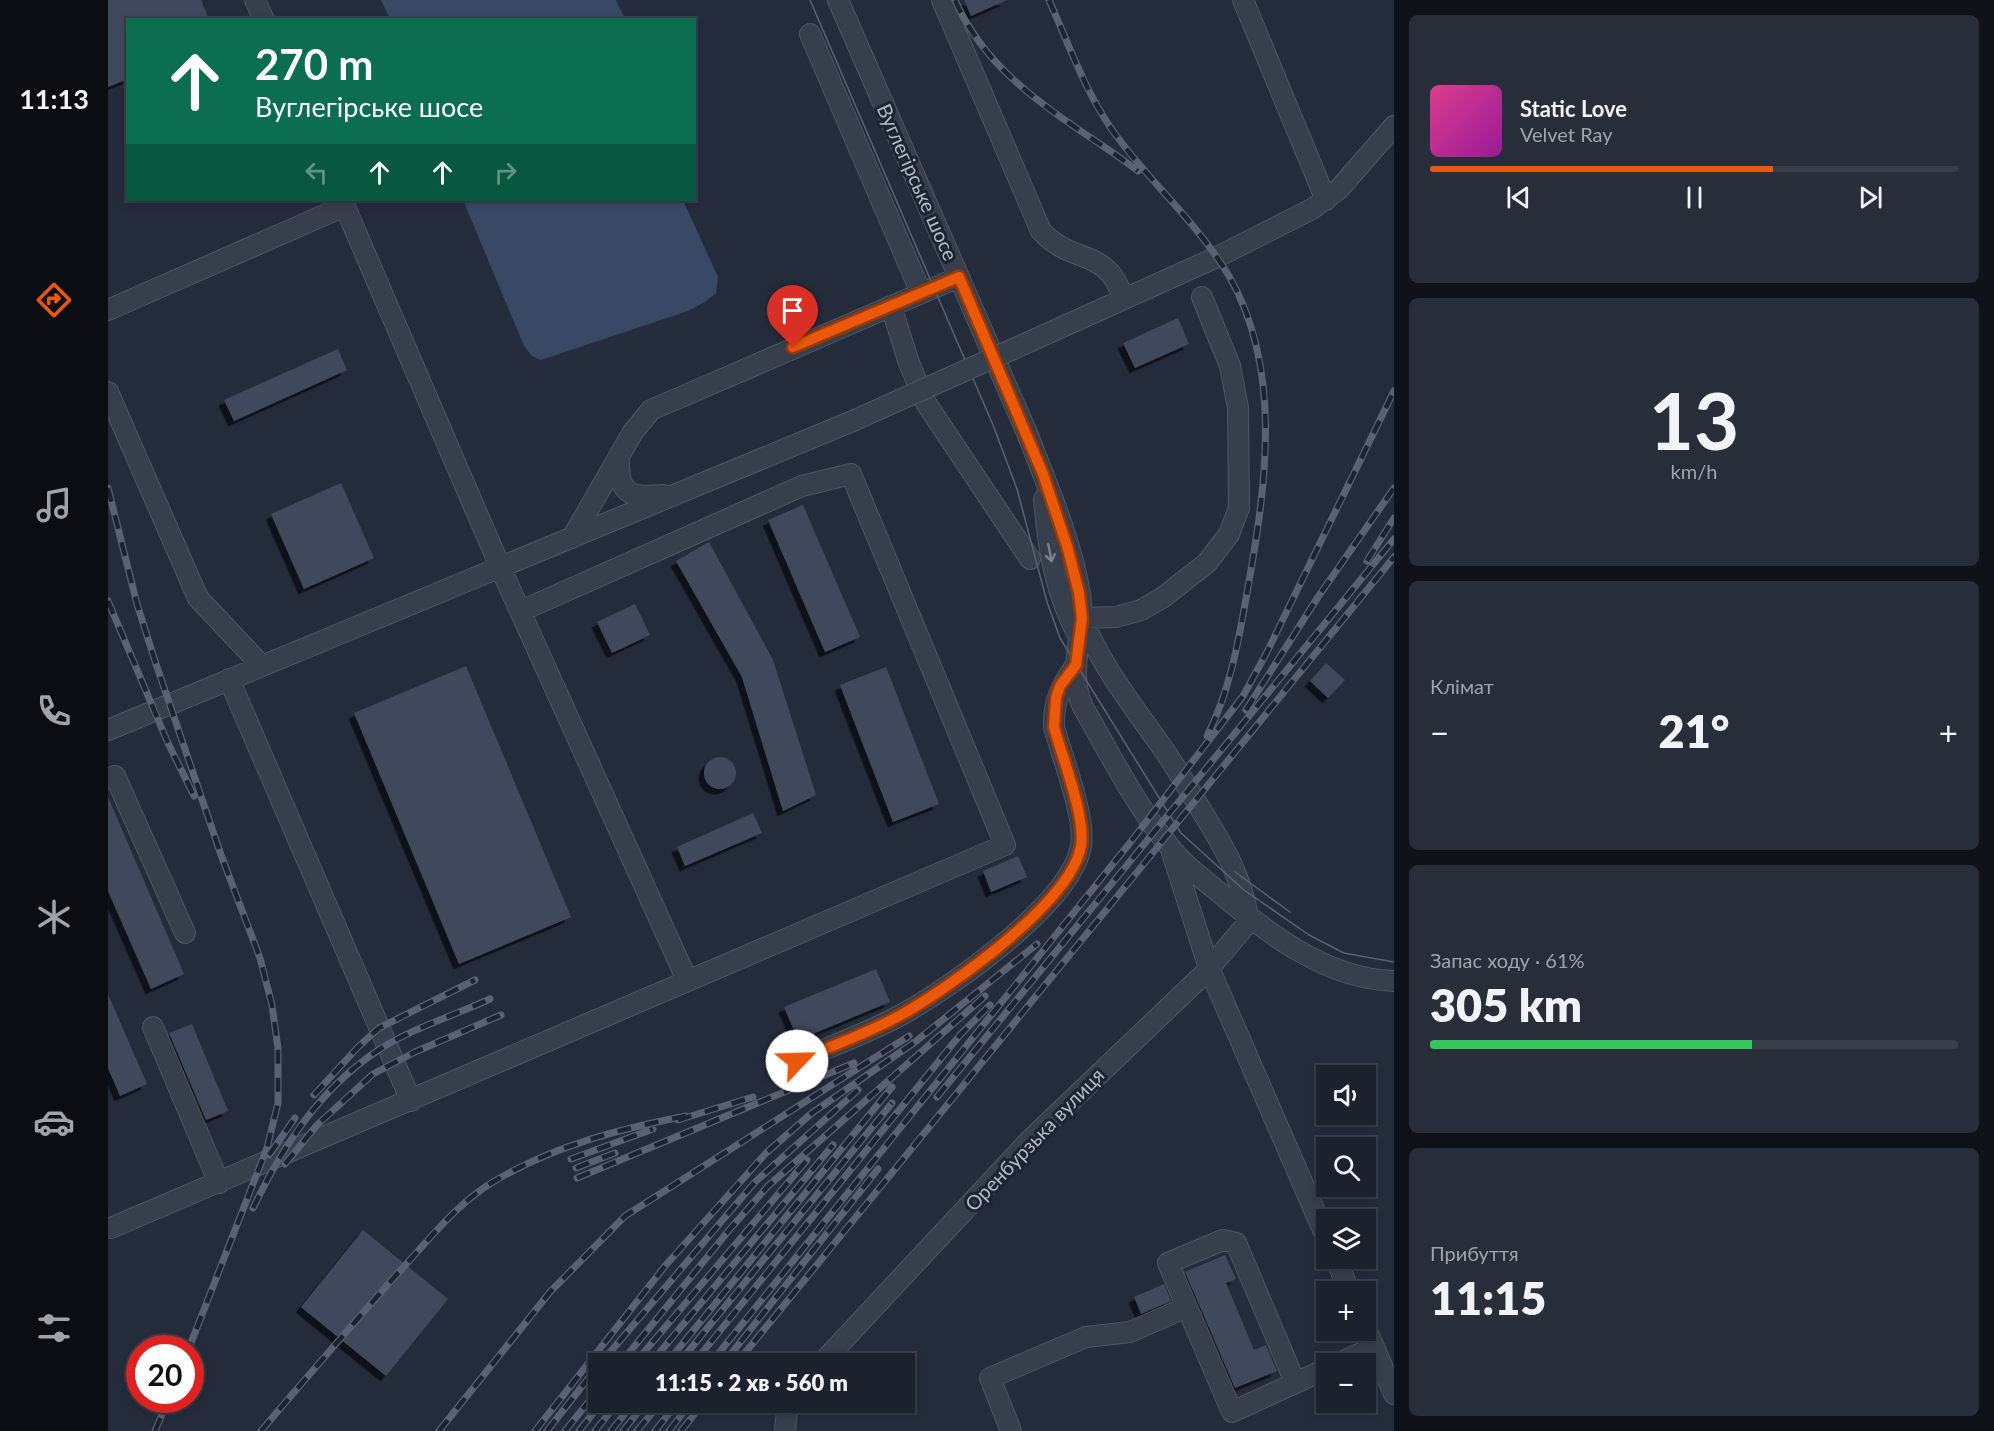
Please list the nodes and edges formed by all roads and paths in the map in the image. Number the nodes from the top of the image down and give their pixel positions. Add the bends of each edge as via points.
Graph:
1 (255, 0) edge
2 (838, 0) edge
3 (942, 0) edge
4 (1242, 0) edge
5 (263, 18) edge
6 (810, 34) dead end
7 (1394, 126) edge
8 (1326, 200) junction
9 (344, 203) edge
10 (959, 277) junction
11 (921, 293) junction
12 (1202, 297) dead end
13 (1124, 299) junction
14 (891, 306) junction
15 (108, 310) edge
16 (108, 392) edge
17 (619, 458) junction
18 (1043, 474) junction
19 (680, 493) junction
20 (572, 538) junction
21 (1030, 559) dead end
22 (501, 568) junction
23 (521, 611) junction
24 (1082, 618) junction
25 (1081, 640) junction
26 (1076, 665) junction
27 (262, 666) junction
28 (229, 679) junction
29 (108, 730) edge
30 (108, 779) edge
31 (1170, 849) junction
32 (1250, 918) junction
33 (184, 933) dead end
34 (1209, 968) junction
35 (687, 980) junction
36 (1394, 981) edge
37 (153, 1027) dead end
38 (797, 1061) dead end
39 (411, 1101) junction
40 (219, 1184) junction
41 (1316, 1214) edge
42 (109, 1229) edge
43 (1187, 1307) junction
44 (1371, 1341) edge
45 (1374, 1347) junction
46 (831, 1353) edge
47 (1361, 1353) edge
48 (1316, 1373) edge
49 (1295, 1382) junction
50 (1394, 1394) edge
51 (787, 1413) edge
52 (785, 1431) edge
53 (1011, 1431) edge

1 - 5 street
2 - 10 street, Вуглегірське шосе
3 - 13 street via 1041,231 1057,246 1110,270
4 - 8 street
6 - 11 street
7 - 8 street
8 - 13 street
9 - 15 street
9 - 22 street
10 - 11 street
10 - 18 street, Вуглегірське шосе
11 - 14 street
12 - 24 street via 1230,366 1238,408 1239,508 1220,549 1162,598 1116,618
13 - 19 street, bridge via 855,420
14 - 17 street via 662,402 643,419
14 - 21 street via 926,403
16 - 27 street via 198,598
17 - 19 street via 618,476 629,493 644,497
17 - 20 street
18 - 24 street, Вуглегірське шосе via 1067,546
18 -> 25 street via 1052,563
19 - 20 street
20 - 22 street
22 - 23 street
22 - 27 street
23 - 35 street
23 - 35 street via 802,486 851,474 1005,845
24 - 25 street, Вуглегірське шосе
24 - 32 street via 1110,676 1166,753 1228,854 1244,890
25 - 26 street, Вуглегірське шосе
26 - 31 street, Вуглегірське шосе via 1076,686 1083,707
26 - 38 street via 1060,686 1053,711 1082,832 1074,866 1049,900 1009,939 939,991 900,1016
27 - 28 street
28 - 29 street
28 - 39 street
30 - 33 street via 115,776
31 - 32 street, Вуглегірське шосе
31 - 34 street
32 - 34 street, Оренбурзька вулиця
32 - 36 street, Вуглегірське шосе via 1305,954 1340,970
34 - 41 street
34 - 46 street, Оренбурзька вулиця via 1029,1141
35 - 39 street
37 - 40 street
39 - 40 street
40 - 42 street
43 - 49 street via 1232,1412
43 - 49 street via 1168,1263 1223,1240 1236,1243
43 - 53 street via 1130,1332 1086,1337 990,1378
44 - 45 street
45 - 47 street
45 - 50 street
48 - 49 street
51 - 52 street

